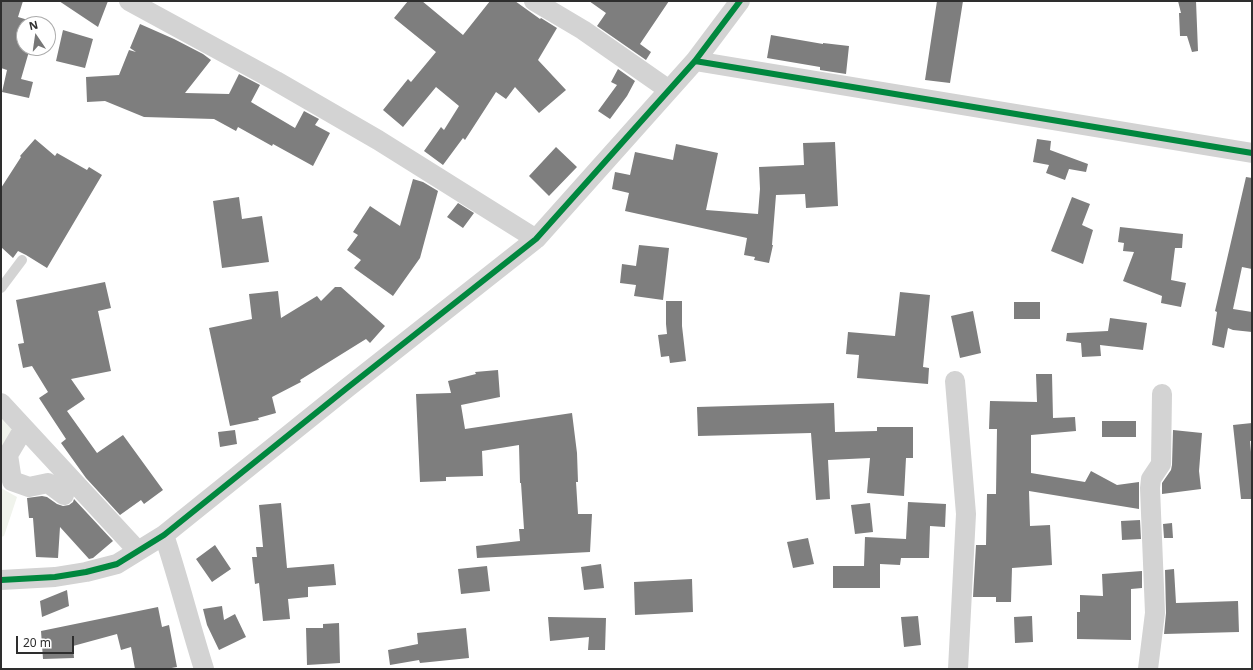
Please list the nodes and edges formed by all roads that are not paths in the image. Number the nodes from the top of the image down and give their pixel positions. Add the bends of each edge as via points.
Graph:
1 (129, 1) edge
2 (534, 1) edge
3 (740, 1) edge
4 (695, 61) junction
5 (669, 90) junction
6 (1252, 153) edge
7 (536, 239) junction
8 (22, 260) dead end
9 (1, 288) edge
10 (955, 381) dead end
11 (1162, 394) dead end
12 (1, 403) edge
13 (24, 428) junction
14 (64, 495) dead end
15 (164, 535) junction
16 (138, 551) junction
17 (1, 580) edge
18 (204, 669) edge
19 (958, 669) edge
20 (1148, 669) edge

1 - 7 street via 378,140
2 - 5 street via 583,30
3 - 4 street
4 - 5 street
4 - 6 street
5 - 7 street
7 - 15 street
8 - 9 lane
10 - 19 street via 966,514
11 - 20 street via 1161,464 1151,479 1150,488 1155,613
12 - 13 street
13 - 14 street via 8,455 12,481 29,486 48,483
13 - 16 street
15 - 16 street
15 - 18 street
16 - 17 street via 117,564 86,572 55,577

